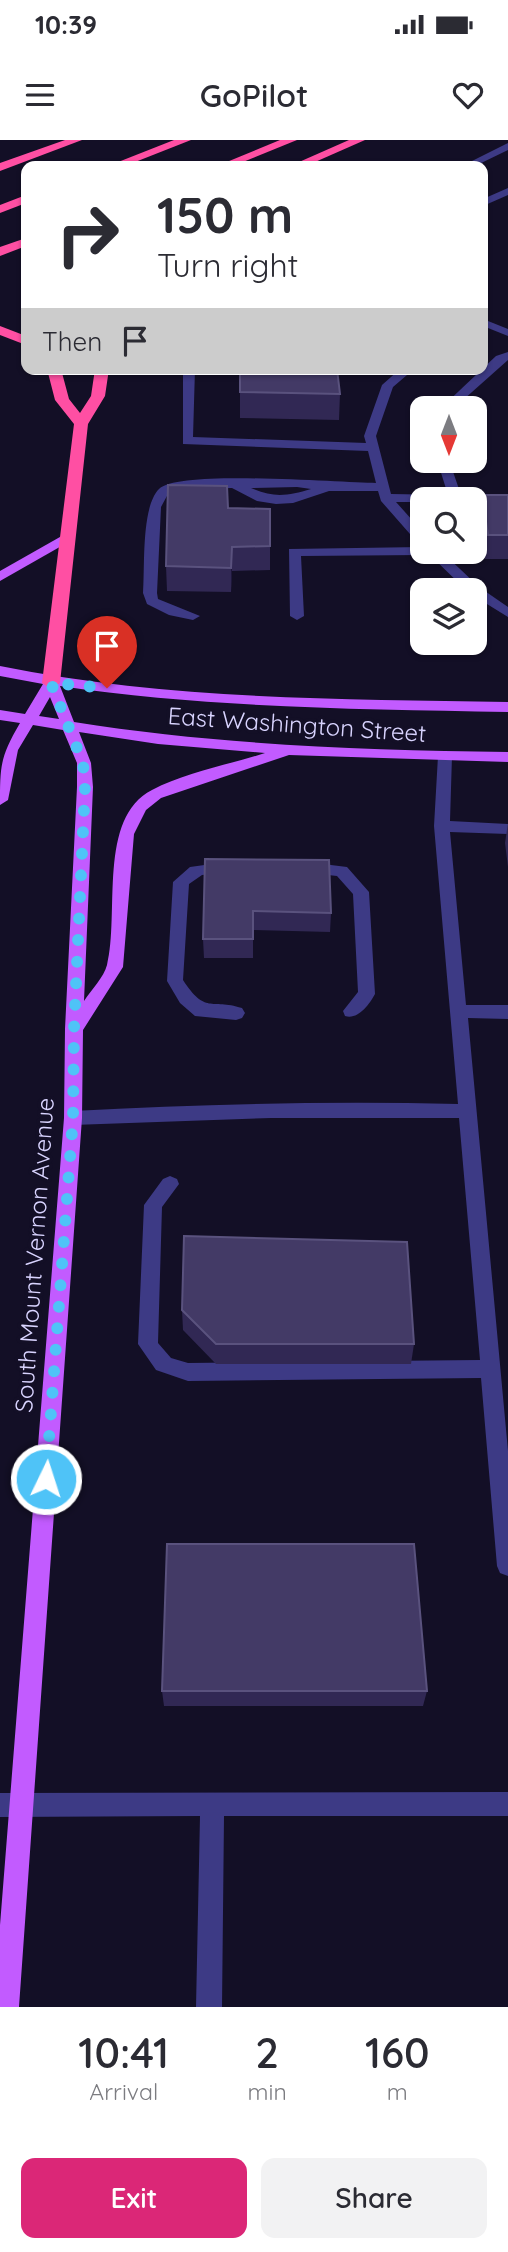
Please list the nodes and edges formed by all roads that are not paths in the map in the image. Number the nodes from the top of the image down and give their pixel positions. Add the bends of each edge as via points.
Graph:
1 (76, 140) edge
2 (185, 140) edge
3 (291, 140) edge
4 (359, 140) edge
5 (508, 146) edge
6 (128, 161) edge
7 (236, 161) edge
8 (308, 161) edge
9 (477, 161) edge
10 (0, 167) edge
11 (508, 191) edge
12 (21, 201) edge
13 (488, 201) edge
14 (0, 209) edge
15 (21, 244) edge
16 (0, 252) edge
17 (488, 324) edge
18 (0, 330) edge
19 (508, 333) edge
20 (21, 339) edge
21 (508, 356) edge
22 (488, 369) edge
23 (56, 375) edge
24 (101, 375) edge
25 (189, 375) edge
26 (400, 375) edge
27 (482, 375) edge
28 (460, 396) edge
29 (81, 424) junction
30 (373, 447) junction
31 (385, 492) junction
32 (410, 494) edge
33 (487, 499) edge
34 (508, 499) edge
35 (410, 523) edge
36 (66, 537) junction
37 (410, 551) edge
38 (447, 564) edge
39 (0, 577) edge
40 (461, 578) edge
41 (487, 598) edge
42 (508, 612) edge
43 (193, 616) dead end
44 (297, 616) dead end
45 (0, 671) edge
46 (51, 683) junction
47 (508, 707) edge
48 (0, 715) edge
49 (28, 719) junction
50 (70, 725) junction
51 (293, 751) junction
52 (444, 756) junction
53 (508, 757) edge
54 (0, 800) edge
55 (442, 826) junction
56 (508, 829) edge
57 (244, 868) edge
58 (284, 868) edge
59 (351, 1011) dead end
60 (460, 1012) junction
61 (508, 1012) edge
62 (236, 1013) dead end
63 (74, 1029) junction
64 (469, 1111) junction
65 (73, 1118) junction
66 (170, 1184) dead end
67 (491, 1369) junction
68 (508, 1566) edge
69 (212, 1804) junction
70 (508, 1804) edge
71 (10, 1805) edge
72 (6, 2007) edge
73 (209, 2007) edge

1 - 10 highway
2 - 6 highway
3 - 7 highway
4 - 8 highway
5 - 9 lane
11 - 13 lane
12 - 14 highway
15 - 16 highway
17 - 19 lane
18 - 20 highway
21 - 22 lane
23 - 29 highway via 62,400
24 - 29 highway via 98,396
25 - 30 lane via 187,441
26 - 30 lane via 388,385 370,436
27 - 28 lane
29 - 36 highway
30 - 31 lane
31 - 32 lane
31 - 35 lane
31 - 43 lane via 328,487 276,500 234,484 171,486 155,507 152,601
33 - 34 lane
36 - 39 main road
36 - 46 highway
37 - 44 lane via 294,552
38 - 40 lane
41 - 42 lane
45 - 46 main road, East Washington Street
46 - 47 main road, East Washington Street via 326,704
46 - 49 main road
46 - 50 main road, South Mount Vernon Avenue
48 - 49 main road, East Washington Street
49 - 50 main road, East Washington Street
49 - 54 main road via 11,750
50 - 51 main road, East Washington Street via 157,739
50 - 63 main road, South Mount Vernon Avenue via 83,763 85,787
51 - 52 main road, East Washington Street
51 - 63 main road via 178,785 140,807 127,834 115,967
52 - 53 main road, East Washington Street
52 - 55 lane
55 - 56 lane
55 - 60 lane
57 - 62 lane via 204,868 189,873 179,894 176,981 201,1011
58 - 59 lane via 341,871 361,892 367,994
60 - 61 lane
60 - 64 lane
63 - 65 main road, South Mount Vernon Avenue
64 - 65 lane via 228,1110
64 - 67 lane
65 - 71 main road, South Mount Vernon Avenue
66 - 67 lane via 153,1205 148,1344 169,1369
67 - 68 lane
69 - 70 lane
69 - 71 lane
69 - 73 lane
71 - 72 main road, South Mount Vernon Avenue

